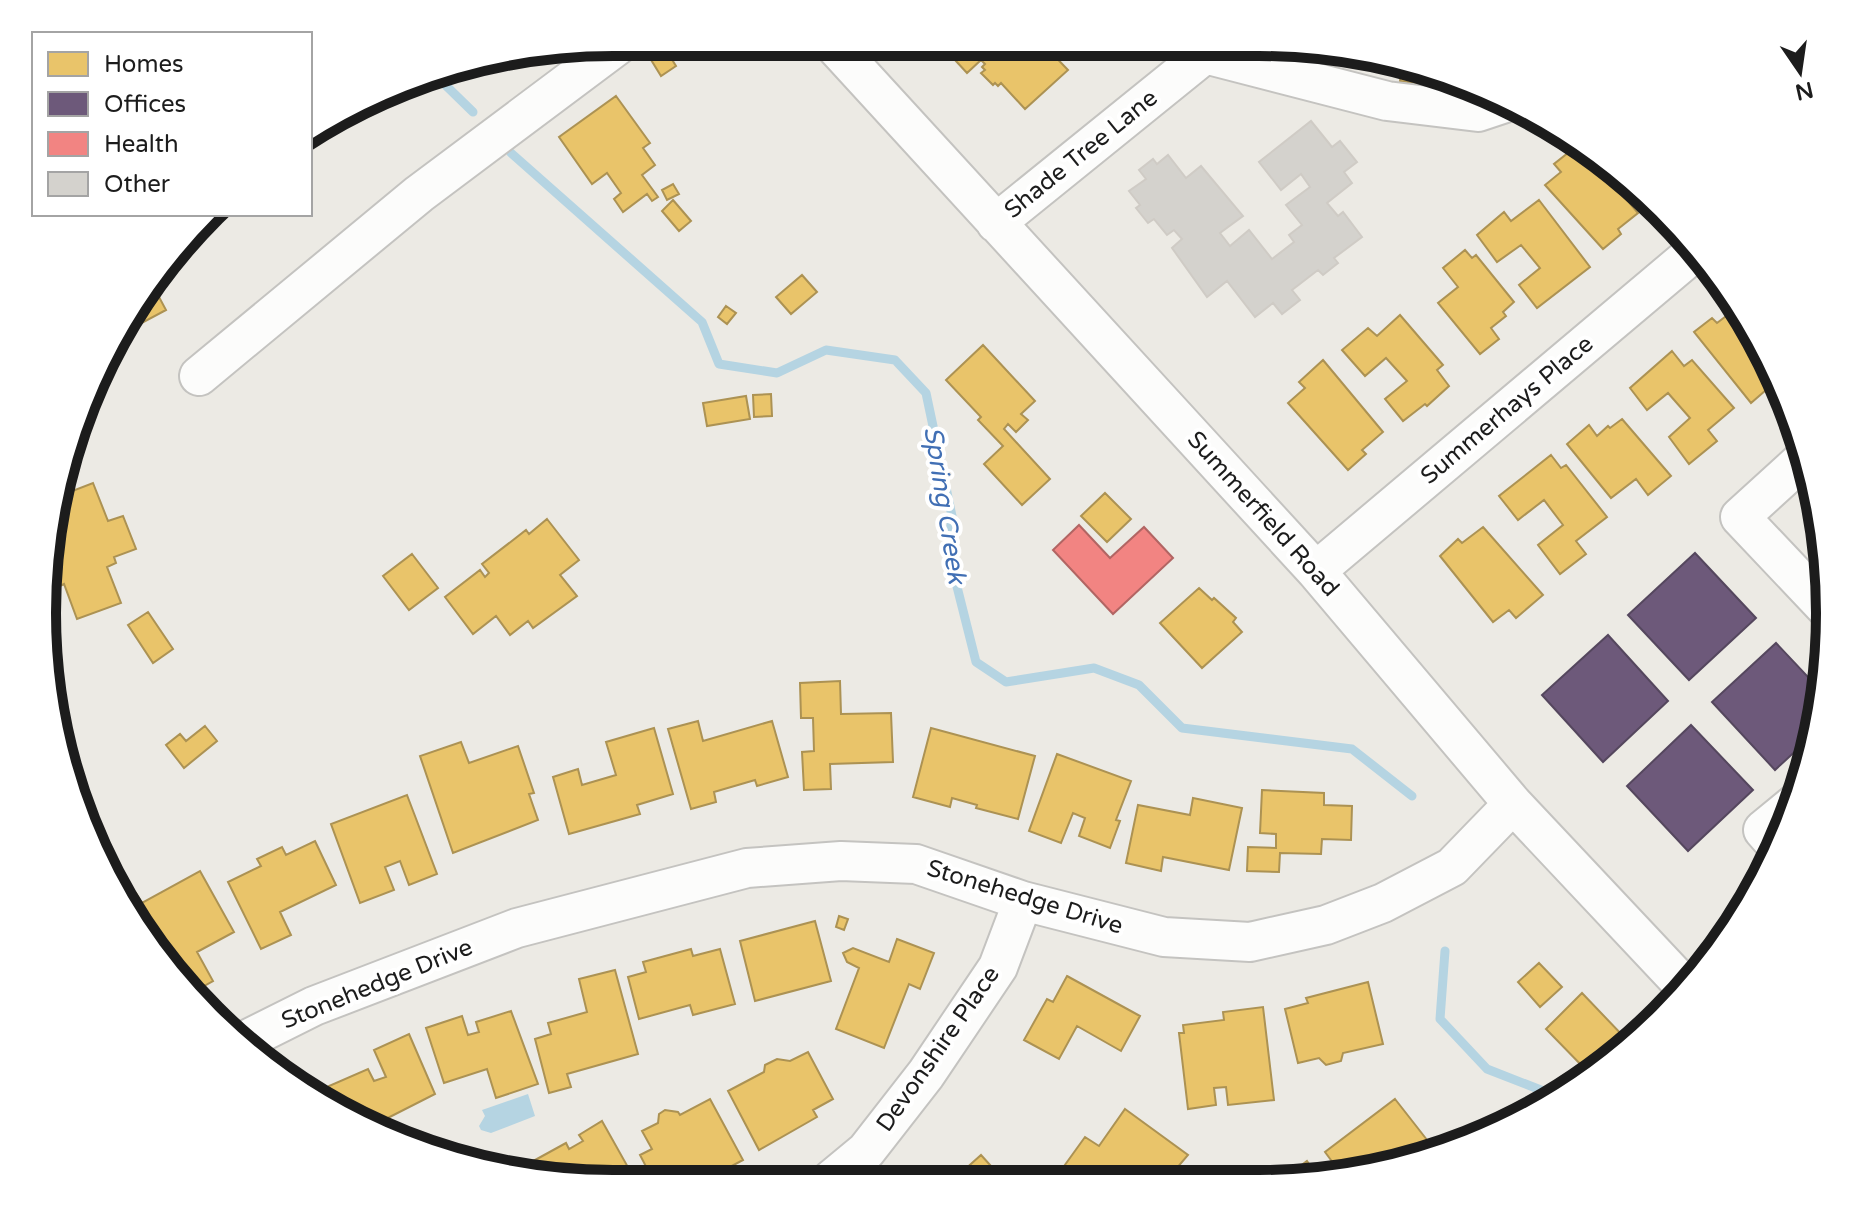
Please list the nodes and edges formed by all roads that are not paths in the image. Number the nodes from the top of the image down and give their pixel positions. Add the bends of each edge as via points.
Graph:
1 (603, 56) edge
2 (854, 56) edge
3 (1197, 56) edge
4 (1226, 56) edge
5 (1492, 107) edge
6 (996, 223) junction
7 (1688, 258) edge
8 (199, 376) dead end
9 (1796, 466) edge
10 (1316, 571) junction
11 (1816, 597) edge
12 (1513, 804) junction
13 (1777, 819) edge
14 (1769, 837) edge
15 (1023, 901) junction
16 (1678, 980) edge
17 (252, 1037) edge
18 (843, 1170) edge

1 - 8 street via 419,194
2 - 6 street, Summerfield Road
3 - 6 street, Shade Tree Lane
4 - 5 street, Shade Tree Lane via 1387,101 1478,112
6 - 10 street, Summerfield Road
7 - 10 street, Summerhays Place
9 - 11 street via 1740,517
10 - 12 street, Summerfield Road
12 - 15 street, Stonehedge Drive via 1452,867 1326,925 1250,942 1164,937
12 - 16 street, Summerfield Road
13 - 14 street via 1763,830
15 - 17 street, Stonehedge Drive via 916,864 841,861 747,868 517,928 314,1006
15 - 18 street, Devonshire Place via 998,967 926,1074 866,1151

